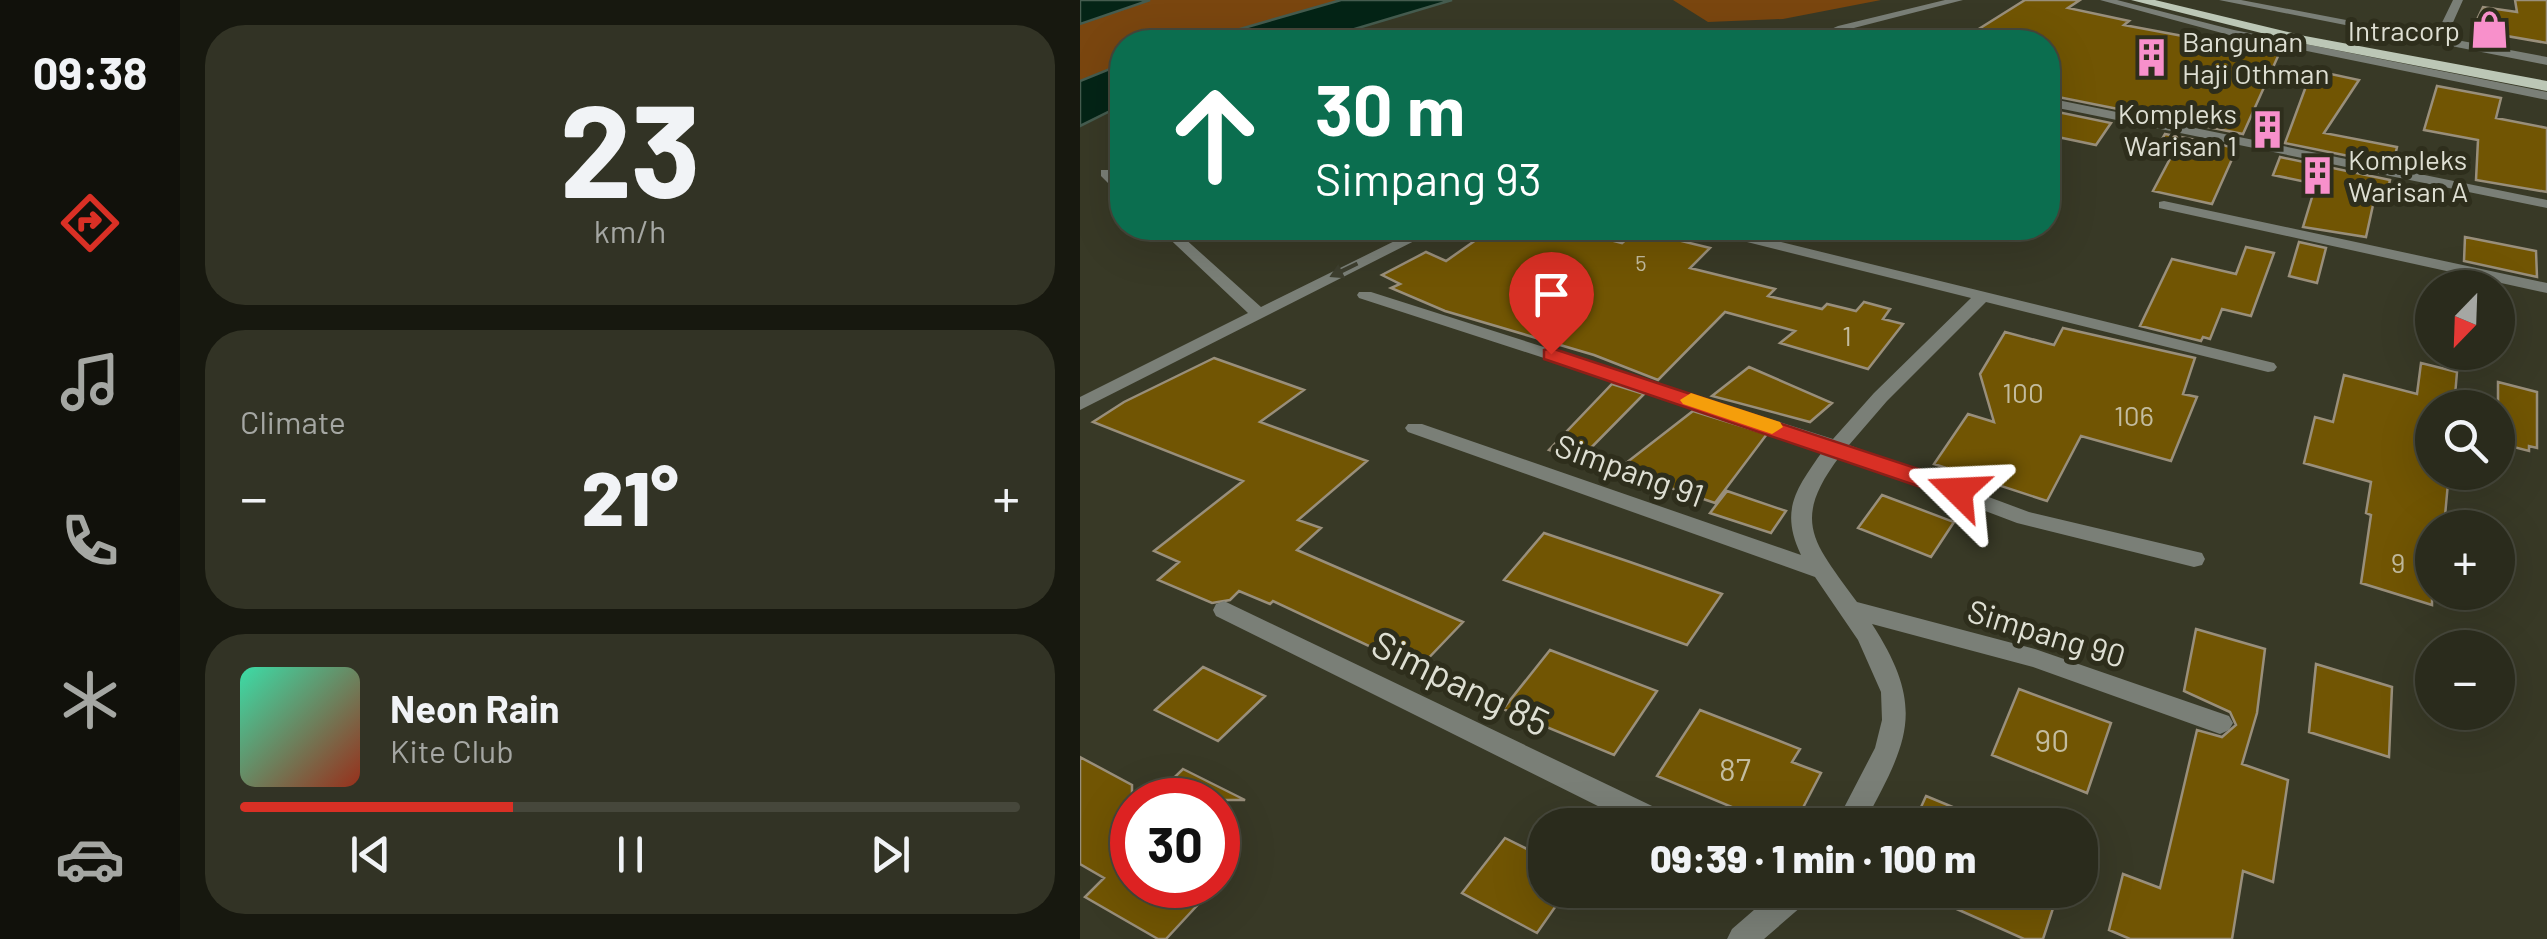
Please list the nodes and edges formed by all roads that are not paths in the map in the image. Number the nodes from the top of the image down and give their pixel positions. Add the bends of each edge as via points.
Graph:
1 (1958, 0) edge
2 (2105, 0) edge
3 (2138, 0) edge
4 (2185, 0) edge
5 (2224, 0) edge
6 (2458, 0) edge
7 (1837, 30) edge
8 (2439, 42) junction
9 (2547, 61) edge
10 (2547, 72) edge
11 (2547, 86) edge
12 (2547, 96) edge
13 (2060, 104) edge
14 (1106, 173) dead end
15 (1110, 177) edge
16 (2547, 204) edge
17 (2164, 205) dead end
18 (1178, 240) edge
19 (1407, 240) edge
20 (1757, 240) edge
21 (2547, 288) edge
22 (1365, 295) dead end
23 (1984, 295) junction
24 (1256, 312) junction
25 (2268, 366) dead end
26 (1080, 404) edge
27 (1415, 428) dead end
28 (1834, 446) junction
29 (2194, 559) dead end
30 (1822, 570) junction
31 (1224, 610) dead end
32 (1853, 610) junction
33 (2220, 723) dead end
34 (1628, 808) edge
35 (1858, 808) edge
36 (1777, 908) edge
37 (1742, 939) edge

1 - 7 street
2 - 12 street via 2232,33
3 - 11 main road
4 - 10 main road
5 - 8 street
6 - 8 street
8 - 9 street
13 - 16 street
14 - 15 street
17 - 21 street
18 - 24 street
19 -> 24 street
20 - 23 street
22 - 28 street
23 - 25 street
23 - 28 street
24 - 26 street
27 - 30 street, Simpang 91
28 - 29 street via 2024,518
28 - 30 street via 1799,512 1803,538
30 - 32 street
31 - 34 street, Simpang 85
32 - 33 street, Simpang 90 via 2035,658
32 - 35 street via 1889,674 1896,718
36 - 37 street

